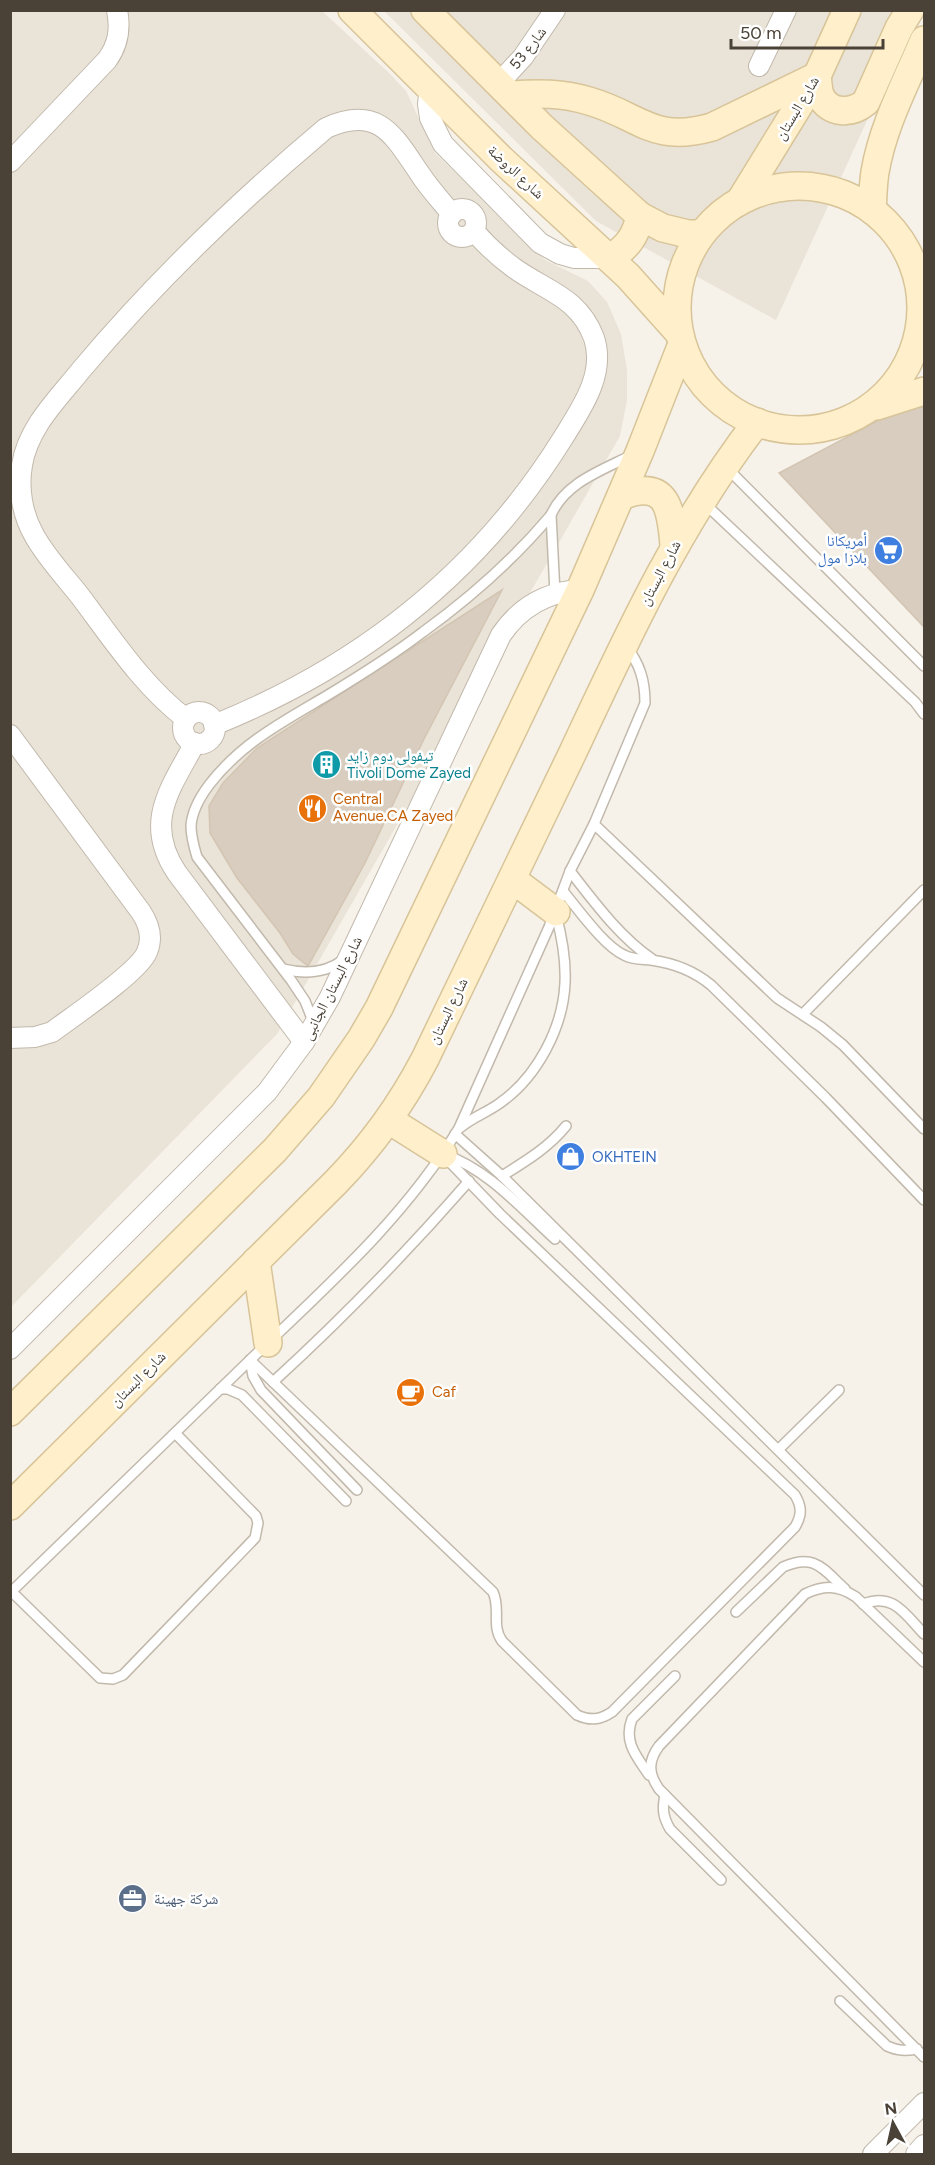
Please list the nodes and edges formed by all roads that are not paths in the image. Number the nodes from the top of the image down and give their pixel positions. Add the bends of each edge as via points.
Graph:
1 (117, 10) edge
2 (352, 10) edge
3 (425, 10) edge
4 (555, 10) edge
5 (786, 10) edge
6 (847, 10) edge
7 (910, 10) edge
8 (924, 40) edge
9 (759, 66) dead end
10 (817, 75) junction
11 (430, 87) junction
12 (505, 89) junction
13 (10, 162) edge
14 (483, 185) junction
15 (740, 201) junction
16 (499, 203) junction
17 (872, 210) junction
18 (454, 212) junction
19 (640, 216) junction
20 (475, 228) junction
21 (701, 234) junction
22 (610, 258) junction
23 (918, 264) edge
24 (681, 339) junction
25 (924, 391) edge
26 (862, 412) junction
27 (757, 422) junction
28 (640, 451) junction
29 (724, 466) junction
30 (621, 496) junction
31 (702, 500) junction
32 (550, 515) junction
33 (674, 545) junction
34 (568, 591) junction
35 (624, 644) junction
36 (924, 666) edge
37 (924, 714) edge
38 (186, 719) junction
39 (214, 725) junction
40 (10, 735) edge
41 (195, 743) junction
42 (594, 824) junction
43 (570, 872) junction
44 (512, 879) junction
45 (924, 890) edge
46 (559, 901) junction
47 (351, 953) junction
48 (654, 961) junction
49 (283, 969) junction
50 (803, 1014) junction
51 (315, 1025) junction
52 (10, 1038) edge
53 (304, 1042) junction
54 (389, 1120) junction
55 (566, 1126) dead end
56 (924, 1129) edge
57 (452, 1139) junction
58 (502, 1176) junction
59 (469, 1182) junction
60 (924, 1200) edge
61 (555, 1239) dead end
62 (256, 1262) junction
63 (10, 1349) edge
64 (259, 1351) junction
65 (273, 1382) junction
66 (220, 1389) junction
67 (839, 1390) dead end
68 (10, 1412) edge
69 (175, 1433) junction
70 (779, 1449) junction
71 (357, 1490) dead end
72 (346, 1501) dead end
73 (10, 1506) edge
74 (845, 1589) junction
75 (11, 1592) edge
76 (924, 1596) edge
77 (863, 1604) junction
78 (736, 1612) dead end
79 (924, 1634) edge
80 (924, 1662) edge
81 (675, 1676) dead end
82 (652, 1779) junction
83 (665, 1795) junction
84 (721, 1880) dead end
85 (840, 2001) dead end
86 (922, 2054) edge
87 (922, 2110) edge
88 (924, 2145) edge
89 (873, 2154) edge
90 (916, 2154) edge

1 - 13 street via 116,48
2 - 11 street, شارع الروضة
3 - 12 street
4 - 12 street, شارع 53
5 - 9 street
6 - 10 street, شارع البستان
7 - 10 street via 866,102 859,108 833,108 820,96
8 - 17 street via 880,148
10 - 12 street via 712,127 675,133 656,130 590,101
10 - 15 street, شارع البستان
11 - 14 street via 428,104 436,132
11 - 22 street, شارع الروضة via 501,159
12 - 19 street via 542,128
14 - 16 street
14 - 18 street
15 - 17 street via 777,188 817,187 846,195
15 - 21 street
16 - 20 street
16 - 22 street via 550,249 574,258
17 - 23 street via 887,222
18 - 20 street via 449,224 453,234 464,237
18 - 38 street via 430,189 403,147 382,126 354,120 326,128 256,188 147,297 35,429 22,464 21,482 24,509 34,535 148,686
19 - 21 street via 663,228
19 - 22 street via 634,237
20 - 39 street via 513,267 562,296 587,323 597,358 596,377 589,394 526,493 447,581 387,631 330,669
21 - 24 street via 686,261 678,291 676,312
22 - 24 street, شارع الروضة via 646,294
23 - 26 street via 922,302 916,345 895,384
24 - 27 street via 698,377 710,392 724,405
24 - 28 street
25 - 26 street
26 - 27 street via 822,428 778,428
27 - 29 street, شارع البستان
28 - 30 street
28 - 32 lane via 576,484 564,493
29 - 31 street, شارع البستان
29 - 36 lane
30 - 33 street via 648,490 660,495 670,511
30 - 34 street
31 - 33 street, شارع البستان
31 - 37 lane
32 - 34 lane
32 - 49 lane via 498,571 454,608 391,655 251,741 203,793 191,824 197,857
33 - 35 street, شارع البستان
34 - 47 street, شارع البستان الجانبى via 536,602 519,613 501,636
34 - 68 street via 379,1008 342,1068 275,1150
35 - 42 lane via 642,671 645,703
35 - 44 street, شارع البستان
38 - 39 street via 205,713
38 - 41 street via 184,733
39 - 41 street via 211,738
40 - 52 street via 147,920 150,941 135,968 52,1032
41 - 53 street via 164,802 160,831 163,846 177,873
42 - 43 lane
42 - 50 lane via 777,998
43 - 46 lane
43 - 48 lane via 604,914
44 - 46 street
44 - 54 street, شارع البستان via 424,1059
45 - 50 lane
46 - 48 lane via 622,955
46 - 57 lane
46 - 57 lane via 565,984 546,1051 527,1079 501,1102 471,1119
47 - 49 lane via 326,969
47 - 51 street, شارع البستان الجانبى
48 - 60 lane via 684,968 711,985
49 - 51 lane via 305,1001
50 - 56 lane via 843,1046
51 - 53 street, شارع البستان الجانبى
53 - 63 street, شارع البستان الجانبى via 247,1114
54 - 57 street
54 - 62 street, شارع البستان via 352,1166
55 - 58 lane via 554,1141
57 - 58 lane
57 - 59 lane
57 - 61 lane via 472,1166
57 - 64 lane via 390,1222
58 - 70 lane
59 - 65 lane via 380,1279
59 - 65 lane via 795,1496 801,1510 795,1527 612,1712 589,1719 577,1715 502,1641 496,1629 498,1611 493,1592
62 - 64 street
62 - 73 street, شارع البستان
64 - 65 lane
64 - 66 lane
64 - 71 lane via 253,1376 261,1390
66 - 69 lane
66 - 72 lane via 242,1395
67 - 70 lane
69 - 75 lane
69 - 75 lane via 256,1516 257,1530 255,1538 123,1674 113,1679 100,1678
70 - 76 lane
74 - 77 lane
74 - 78 lane via 817,1563 792,1563
74 - 82 lane via 818,1588 805,1594 659,1746 652,1755
77 - 79 lane via 874,1600 896,1604
77 - 80 lane
81 - 82 lane via 632,1719 628,1728 632,1750
82 - 83 lane
83 - 84 lane via 662,1807 670,1829
83 - 86 lane
85 - 86 lane via 887,2046
87 - 89 street
88 - 90 street

